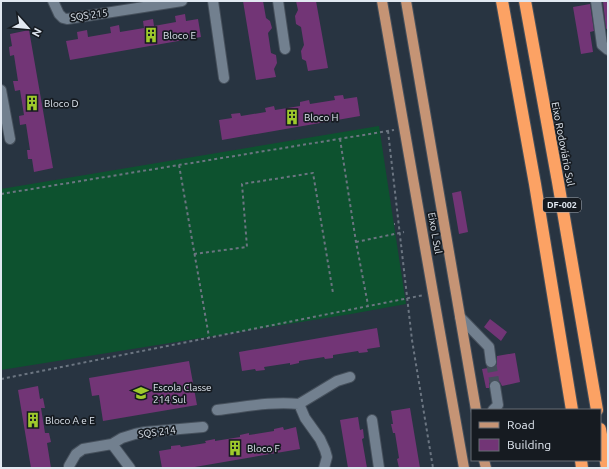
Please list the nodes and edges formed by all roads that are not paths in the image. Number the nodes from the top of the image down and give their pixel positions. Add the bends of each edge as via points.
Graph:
1 (53, 1) edge
2 (182, 1) edge
3 (213, 1) edge
4 (278, 1) edge
5 (382, 1) edge
6 (406, 1) edge
7 (502, 1) edge
8 (525, 1) edge
9 (596, 1) edge
10 (285, 49) dead end
11 (608, 50) edge
12 (224, 78) dead end
13 (1, 90) edge
14 (10, 139) dead end
15 (460, 317) junction
16 (491, 362) tunnel mouth
17 (350, 377) dead end
18 (495, 386) tunnel mouth
19 (299, 404) junction
20 (476, 409) edge
21 (494, 409) edge
22 (572, 409) edge
23 (597, 409) edge
24 (217, 410) dead end
25 (372, 420) dead end
26 (203, 427) dead end
27 (601, 435) edge
28 (112, 444) junction
29 (69, 468) edge
30 (130, 468) edge
31 (324, 468) edge
32 (380, 468) edge
33 (464, 468) edge
34 (607, 468) edge

1 - 2 street, SQS 215 via 63,18 67,19
3 - 12 street
4 - 10 street
5 - 33 main road, Eixo L Sul
6 - 15 main road, Eixo L Sul
7 - 22 highway, DF-002
8 - 23 highway, Eixo Rodoviário Sul / DF-002
9 - 11 street via 602,45
13 - 14 street
15 - 16 street via 489,347
15 - 20 main road, Eixo L Sul
17 - 19 street via 337,381
18 - 21 street via 498,406
19 - 24 street via 285,402
19 - 31 street via 325,450 327,457
25 - 32 street
26 - 28 street, SQS 214 via 144,432 122,438
27 - 34 highway
28 - 29 street, SQS 214 via 83,449 76,454
28 - 30 street

